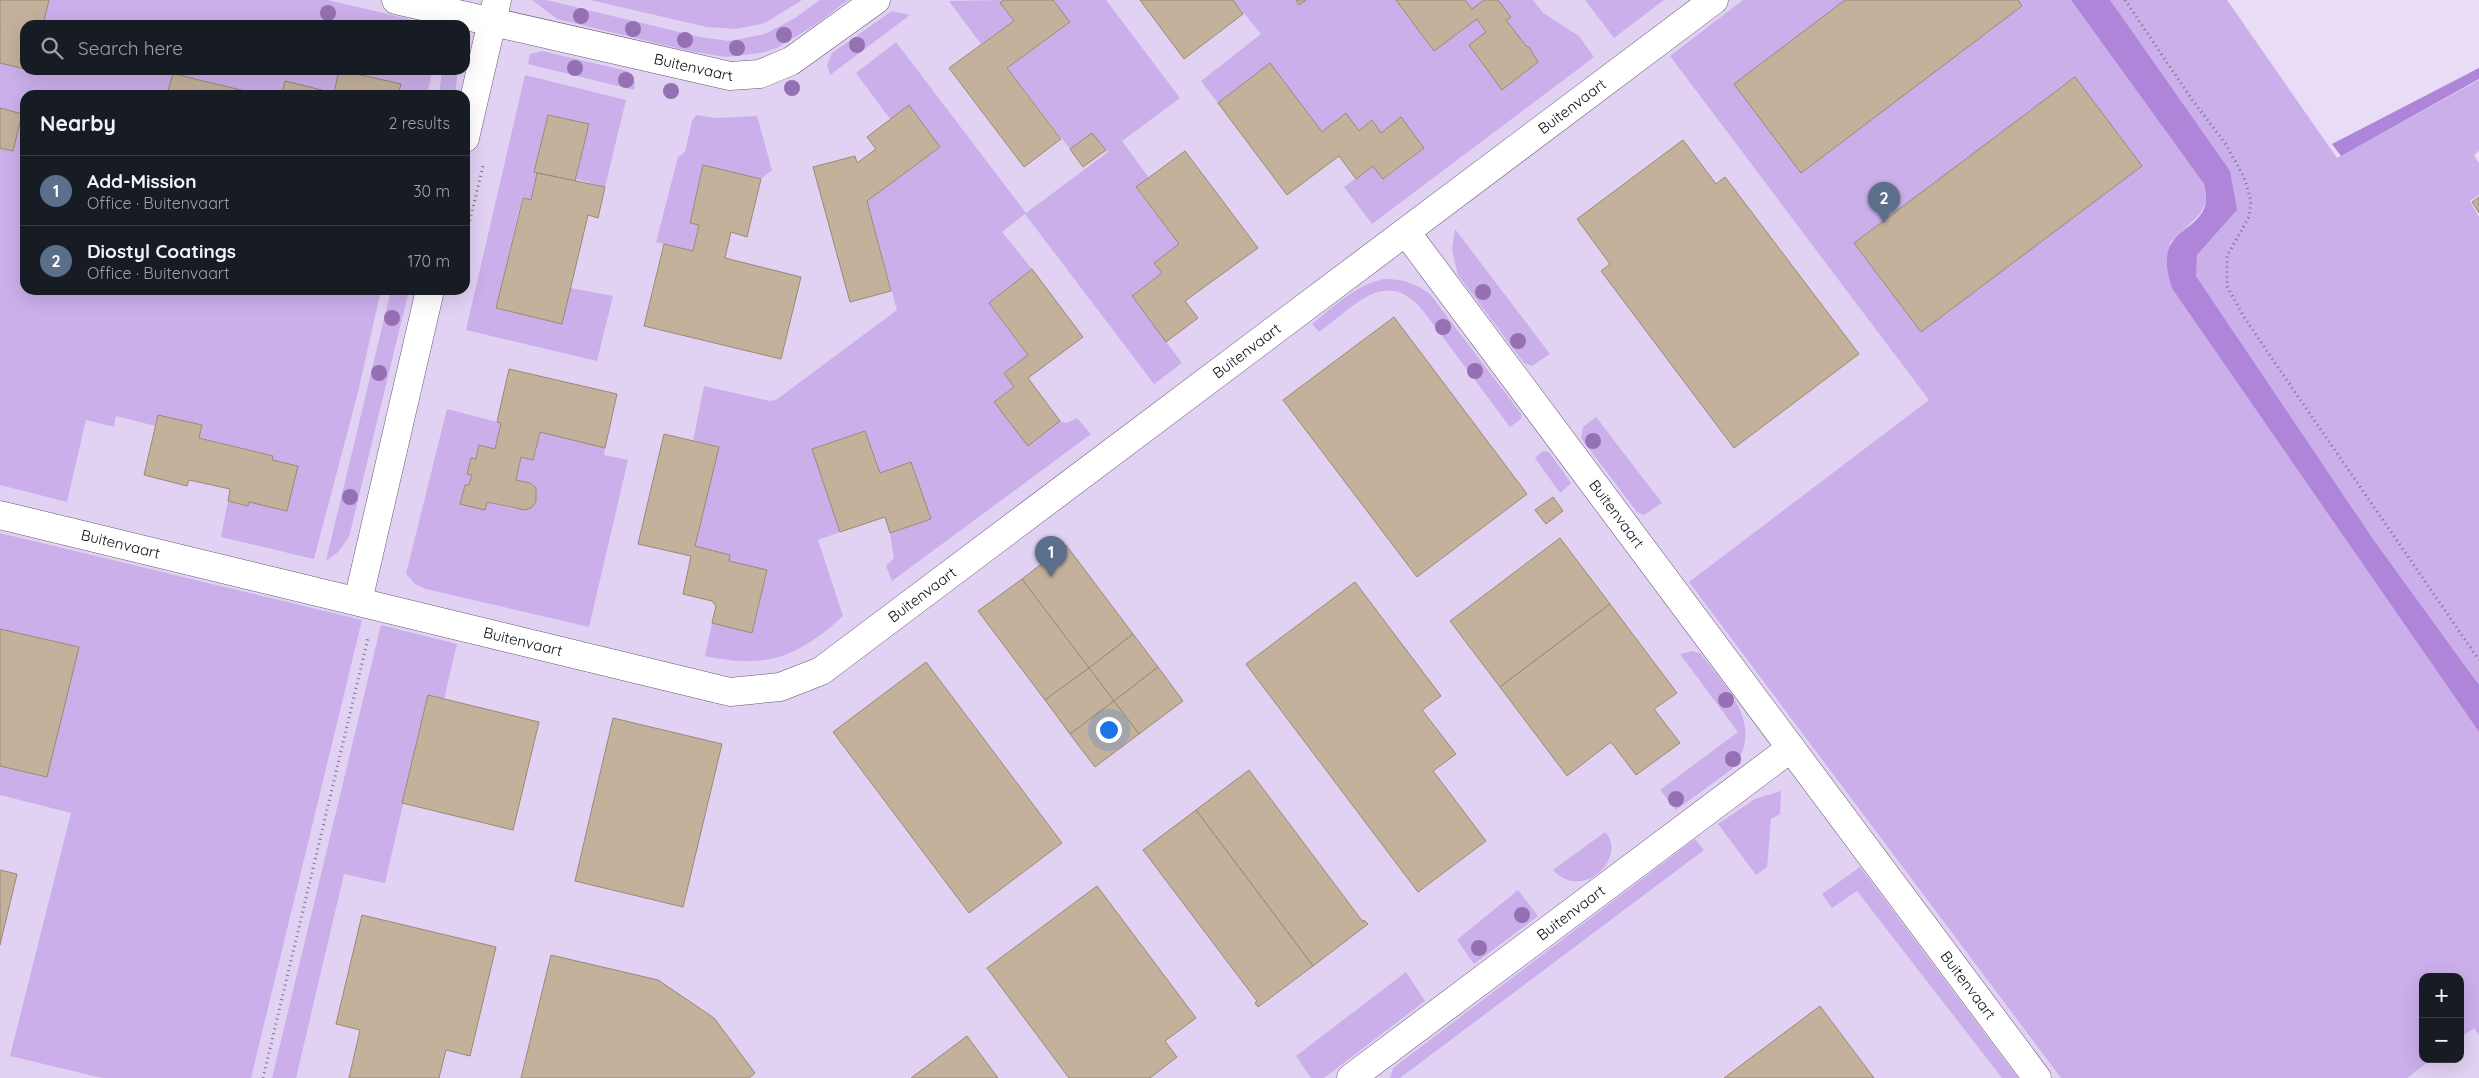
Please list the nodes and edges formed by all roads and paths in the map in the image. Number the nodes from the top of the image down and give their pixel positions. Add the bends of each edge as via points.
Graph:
1 (396, 0) edge
2 (876, 0) edge
3 (1714, 0) edge
4 (2125, 0) edge
5 (494, 12) edge
6 (470, 116) edge
7 (1406, 232) junction
8 (429, 295) edge
9 (0, 515) edge
10 (367, 604) junction
11 (2479, 660) edge
12 (1791, 748) junction
13 (263, 1078) edge
14 (1351, 1078) edge
15 (2037, 1078) edge

1 - 5 street, Buitenvaart
2 - 5 street, Buitenvaart via 791,61 760,74 730,76
3 - 7 street, Buitenvaart
4 - 11 path via 2225,143 2244,177 2251,201 2249,217 2227,256 2227,286 2280,371
5 - 6 street
7 - 10 street, Buitenvaart via 821,671 780,687 730,692
7 - 12 street, Buitenvaart
8 - 10 street
9 - 10 street, Buitenvaart
10 - 13 path
12 - 14 street, Buitenvaart
12 - 15 street, Buitenvaart

